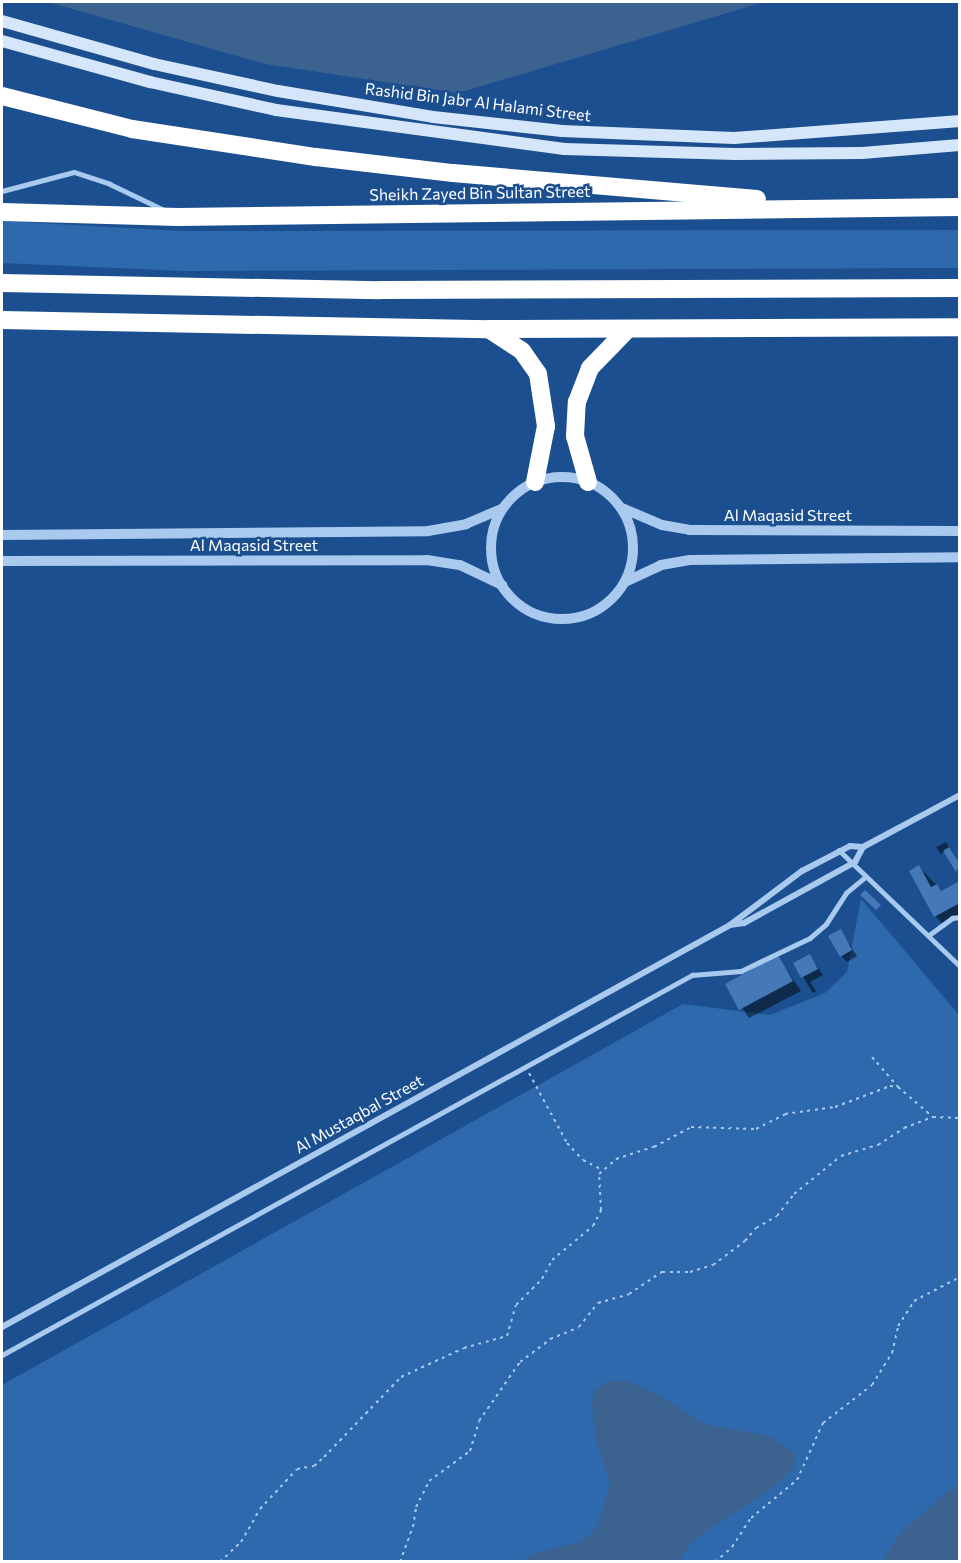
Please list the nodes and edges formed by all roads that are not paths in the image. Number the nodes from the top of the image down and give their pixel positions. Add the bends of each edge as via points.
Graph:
1 (2, 21) edge
2 (2, 41) edge
3 (2, 96) edge
4 (960, 121) edge
5 (960, 145) edge
6 (2, 191) edge
7 (848, 207) junction
8 (960, 207) edge
9 (2, 212) edge
10 (178, 217) junction
11 (2, 283) edge
12 (960, 288) edge
13 (2, 320) edge
14 (960, 327) edge
15 (488, 329) junction
16 (627, 330) junction
17 (535, 482) junction
18 (588, 482) junction
19 (620, 506) junction
20 (502, 509) junction
21 (960, 531) edge
22 (2, 535) edge
23 (960, 557) edge
24 (2, 561) edge
25 (625, 582) junction
26 (502, 585) junction
27 (960, 795) edge
28 (863, 847) junction
29 (839, 850) junction
30 (855, 862) junction
31 (865, 877) junction
32 (960, 917) edge
33 (730, 925) junction
34 (929, 935) junction
35 (959, 963) edge
36 (2, 1327) edge
37 (2, 1355) edge

1 - 4 main road, Rashid Bin Jabr Al Halami Street via 154,64 278,91 433,117 539,128 734,138
2 - 5 main road, Rashid Bin Jabr Al Halami Street via 150,82 276,110 564,149 781,153
3 - 7 highway via 132,129 316,157 453,173
6 - 10 lane via 74,172 110,184
7 - 8 highway, Sheikh Zayed Bin Sultan Street
7 - 10 highway, Sheikh Zayed Bin Sultan Street
9 - 10 highway, Sheikh Zayed Bin Sultan Street
11 - 12 highway via 380,290
13 - 15 highway
14 - 16 highway
15 - 16 highway
15 - 17 highway via 522,351 538,374 546,426
16 - 18 highway via 590,368 577,402 576,444
17 - 18 street via 566,477
17 - 20 street
18 - 19 street
19 - 21 street, Al Maqasid Street via 647,521 689,530
19 - 25 street via 633,536 631,567
20 - 22 street, Al Maqasid Street via 466,524 428,531
20 - 26 street via 492,539 495,571
23 - 25 street via 690,560 661,565
24 - 26 street, Al Maqasid Street via 427,560 476,571
25 - 26 street via 600,608 565,618 529,610
27 - 28 street, Al Mustaqbal Street
28 - 29 street, Al Mustaqbal Street
28 - 30 street
29 - 30 lane
29 - 33 street, Al Mustaqbal Street via 780,884
30 - 31 lane
30 - 33 street, Al Mustaqbal Street via 744,924
31 - 34 lane
31 - 37 lane via 846,893 816,934 741,970 692,975
32 - 34 lane via 952,918
33 - 36 street, Al Mustaqbal Street
34 - 35 lane

